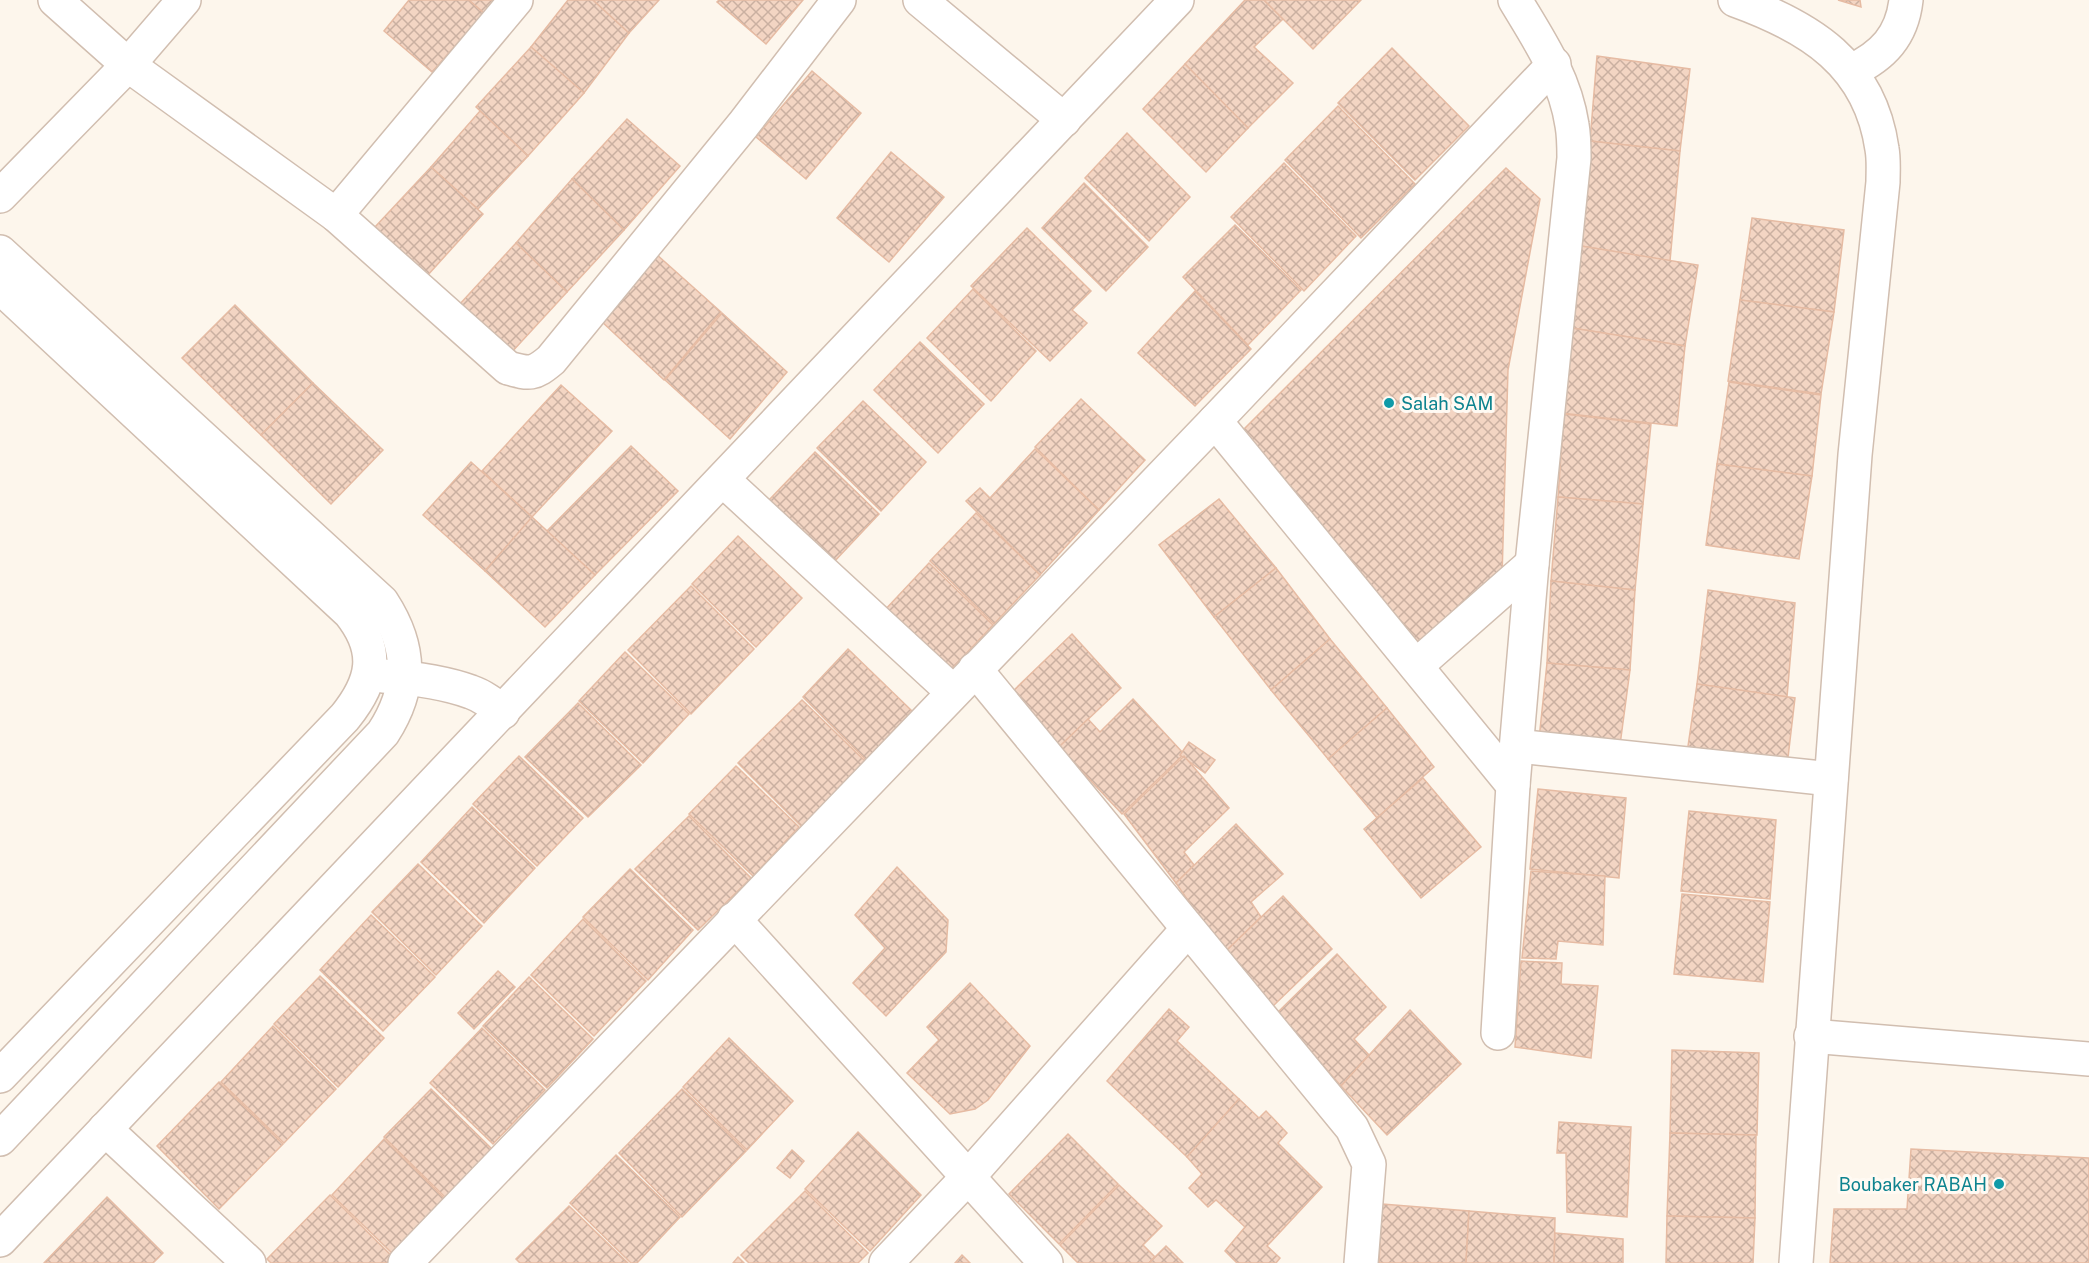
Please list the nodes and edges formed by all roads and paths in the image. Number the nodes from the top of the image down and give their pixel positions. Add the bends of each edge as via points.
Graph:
1 (55, 0) edge
2 (184, 0) edge
3 (516, 0) edge
4 (840, 0) edge
5 (920, 0) edge
6 (1177, 0) edge
7 (1515, 0) edge
8 (1735, 0) edge
9 (1906, 0) edge
10 (1554, 64) junction
11 (128, 65) junction
12 (1851, 71) junction
13 (1064, 120) junction
14 (0, 196) edge
15 (336, 215) junction
16 (0, 252) edge
17 (0, 287) edge
18 (1215, 421) junction
19 (723, 480) junction
20 (1532, 564) junction
21 (1416, 666) junction
22 (369, 674) junction
23 (405, 678) junction
24 (964, 680) junction
25 (503, 711) junction
26 (1516, 746) junction
27 (1831, 779) junction
28 (1513, 785) junction
29 (735, 919) junction
30 (1188, 929) junction
31 (1498, 1033) dead end
32 (1811, 1036) junction
33 (2089, 1059) edge
34 (0, 1076) edge
35 (105, 1129) junction
36 (0, 1139) edge
37 (969, 1176) junction
38 (0, 1240) edge
39 (249, 1263) edge
40 (405, 1263) edge
41 (886, 1263) edge
42 (1046, 1263) edge
43 (1360, 1263) edge
44 (1796, 1263) edge

1 - 11 street
2 - 11 street
3 - 15 street
4 - 15 street via 669,217 539,370 526,373 508,368
5 - 13 street
6 - 13 street
7 - 10 street
8 - 12 street via 1790,24 1823,44
9 - 12 street via 1905,13 1886,49
10 - 18 street
10 - 20 street via 1573,126 1574,158
11 - 14 street
11 - 15 street
12 - 27 street via 1878,123 1883,182 1856,455
13 - 19 street
16 - 23 street via 382,602 401,638
17 - 22 street via 350,613 367,642
18 - 21 street
18 - 24 street
19 - 24 street
19 - 25 street
20 - 21 street
20 - 26 street
21 - 28 street
22 - 23 street
22 - 34 street via 364,690 345,717
23 - 25 street via 471,692
23 - 36 street via 401,698 382,733
24 - 29 street
24 - 30 street
25 - 35 street
26 - 27 street
26 - 28 street
27 - 32 street
28 - 31 street
29 - 37 street
29 - 40 street
30 - 37 street
30 - 43 street via 1352,1128 1369,1164
32 - 33 street
32 - 44 street
35 - 38 street
35 - 39 street
37 - 41 street
37 - 42 street

